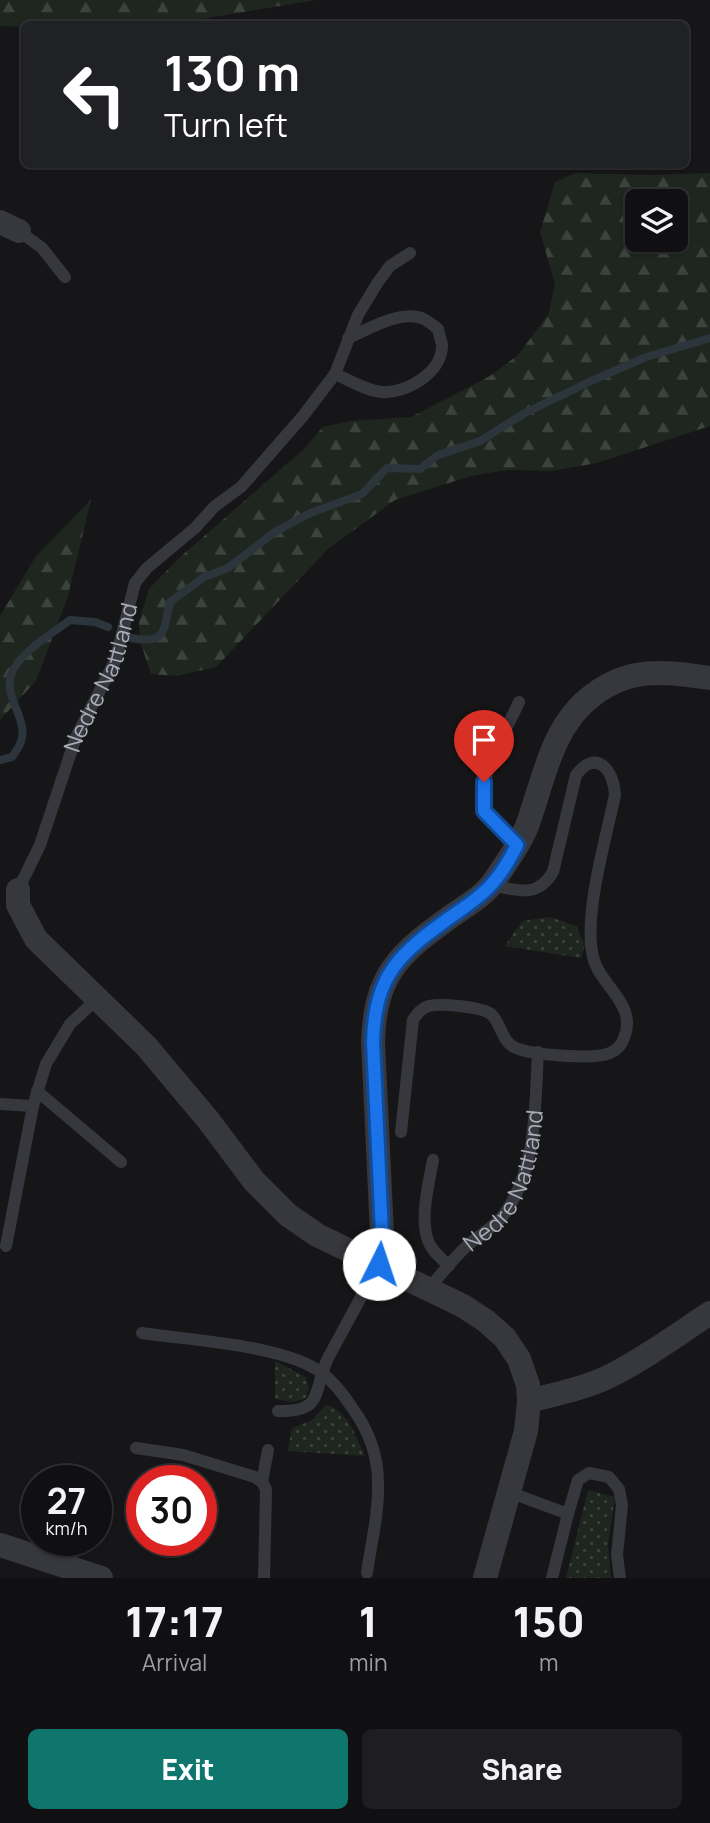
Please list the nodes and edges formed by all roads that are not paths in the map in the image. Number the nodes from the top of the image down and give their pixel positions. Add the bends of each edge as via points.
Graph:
1 (9, 227) edge
2 (410, 253) dead end
3 (65, 277) dead end
4 (348, 338) junction
5 (335, 374) junction
6 (710, 678) edge
7 (519, 702) dead end
8 (517, 845) junction
9 (491, 885) junction
10 (18, 890) joint
11 (97, 999) junction
12 (538, 1052) junction
13 (37, 1091) junction
14 (0, 1104) edge
15 (33, 1106) junction
16 (401, 1132) dead end
17 (433, 1160) dead end
18 (121, 1163) dead end
19 (6, 1246) dead end
20 (379, 1264) junction
21 (449, 1266) junction
22 (429, 1288) junction
23 (710, 1313) edge
24 (142, 1333) dead end
25 (321, 1373) junction
26 (529, 1401) junction
27 (278, 1411) dead end
28 (136, 1448) dead end
29 (268, 1450) dead end
30 (262, 1482) junction
31 (509, 1492) junction
32 (568, 1514) junction
33 (0, 1545) edge
34 (367, 1573) dead end
35 (101, 1578) edge
36 (264, 1578) edge
37 (485, 1578) edge
38 (552, 1578) edge
39 (620, 1578) edge

1 - 3 lane via 42,248
2 - 4 lane, Nedre Nattland via 390,266 378,282
4 - 5 lane, Nedre Nattland
4 - 5 lane via 405,316 423,318 438,329 442,348 434,366 418,383 398,392 379,392
5 - 10 lane, Nedre Nattland via 241,487 135,583 115,662 76,737 40,845
6 - 8 street via 650,672 628,676 591,696 559,733
7 - 8 lane via 484,782 483,798 484,811
8 - 9 street
9 - 12 lane via 522,891 537,890 547,882 576,775 583,766 603,765 614,780 615,795 591,911 590,938 599,973 621,1001 627,1030 614,1052 601,1057
9 - 20 street via 402,955 377,999 373,1042 382,1234
10 - 11 street, Nedre Nattland via 18,905 36,939
11 - 13 lane via 58,1040
11 - 20 street, Nedre Nattland via 146,1046 254,1181 288,1215 317,1235
12 - 16 lane via 506,1041 495,1019 482,1010 429,1006 420,1010 410,1033
12 - 21 lane, Nedre Nattland via 534,1123 515,1197 504,1216
13 - 15 lane
13 - 18 lane
14 - 15 lane
15 - 19 lane
17 - 21 lane via 425,1228 428,1242
20 - 22 street, Nedre Nattland
20 - 25 lane
21 - 22 lane, Nedre Nattland
22 - 26 street, Nedre Nattland via 486,1321 505,1338 519,1359
23 - 26 street via 606,1378
24 - 25 lane via 274,1353 301,1360
25 - 27 lane via 309,1407
25 - 34 lane via 342,1392 363,1423 376,1455 377,1509
26 - 31 street, Nedre Nattland via 526,1431
28 - 30 lane via 183,1455
29 - 30 lane
30 - 36 lane via 266,1489
31 - 32 lane
31 - 37 street, Nedre Nattland
32 - 38 lane
32 - 39 lane via 578,1480 589,1473 609,1477 622,1505 617,1555
33 - 35 street

